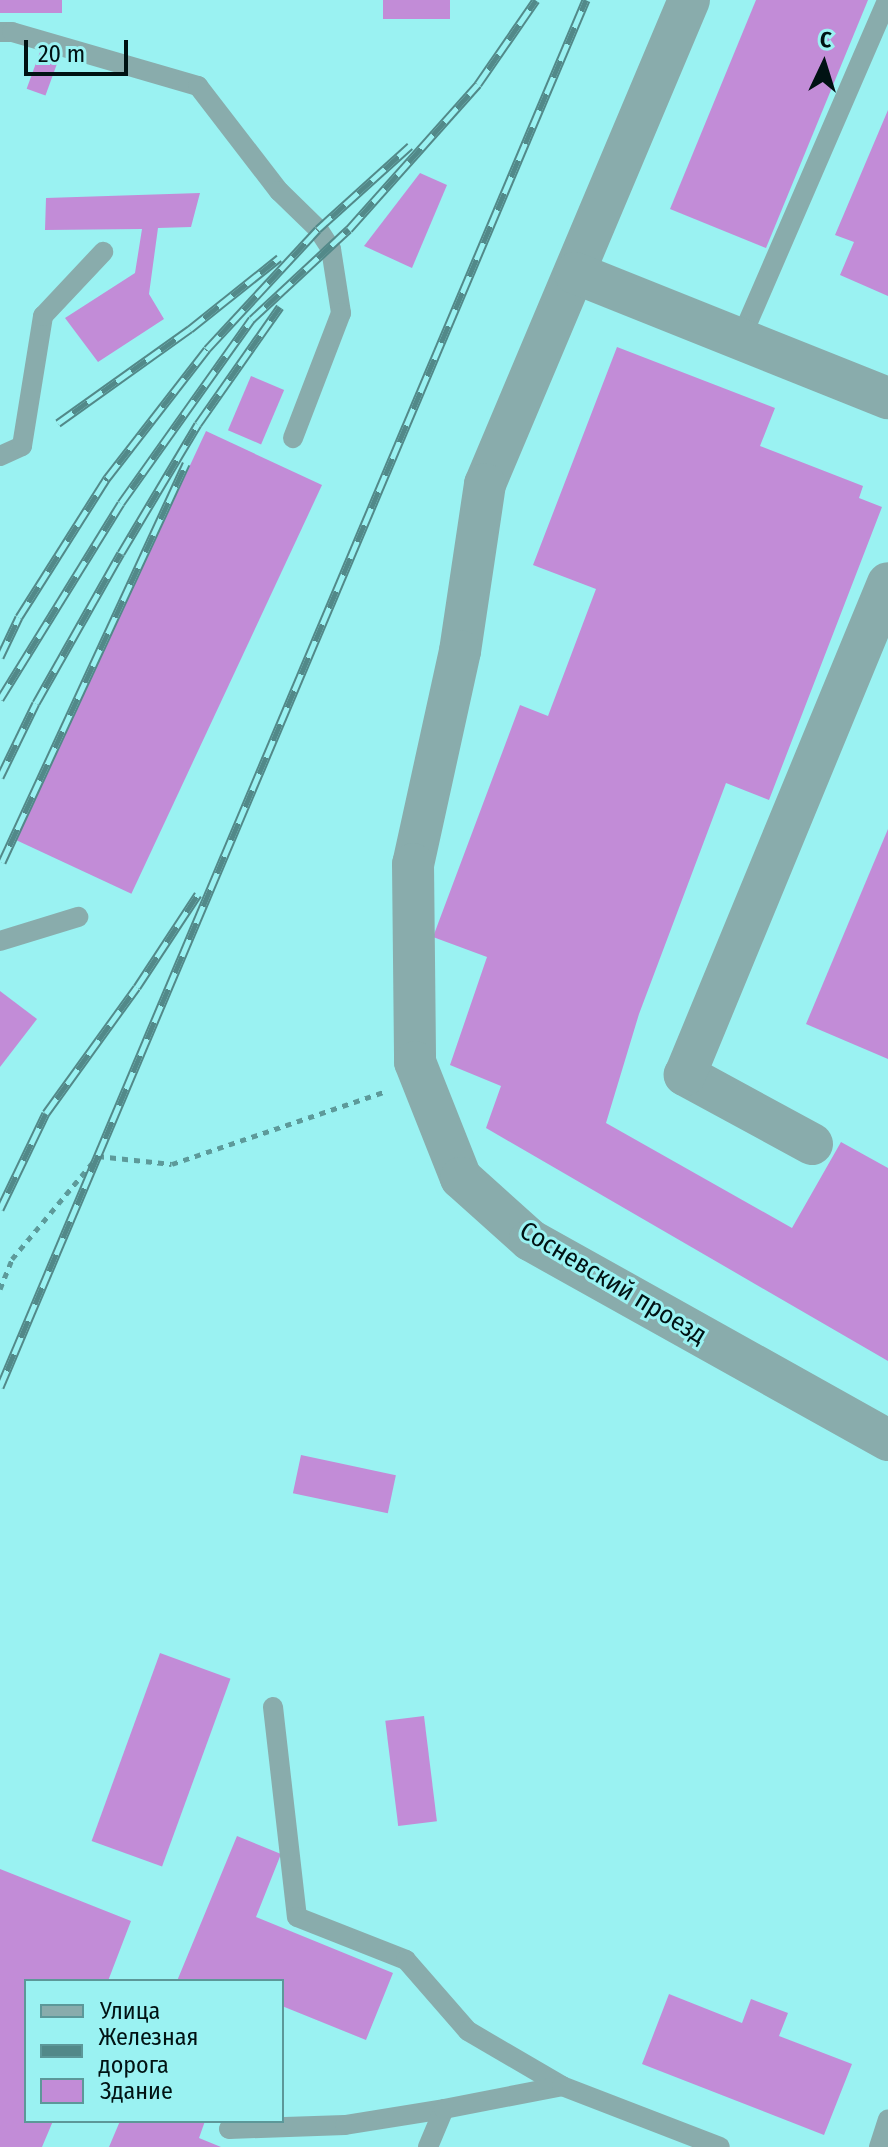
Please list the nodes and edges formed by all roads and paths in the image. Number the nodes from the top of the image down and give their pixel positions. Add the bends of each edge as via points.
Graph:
1 (689, 0) edge
2 (887, 0) edge
3 (0, 32) edge
4 (103, 252) dead end
5 (575, 273) junction
6 (741, 338) junction
7 (888, 398) edge
8 (293, 438) dead end
9 (0, 456) edge
10 (888, 583) edge
11 (78, 917) dead end
12 (0, 941) edge
13 (415, 1062) junction
14 (812, 1144) dead end
15 (0, 1289) edge
16 (888, 1440) edge
17 (273, 1707) dead end
18 (562, 2086) junction
19 (444, 2109) junction
20 (888, 2119) edge
21 (233, 2123) edge
22 (428, 2147) edge
23 (720, 2147) edge
24 (879, 2147) edge

1 - 5 street, Сосневский проезд
2 - 6 lane
3 - 8 lane via 198,86 279,191 318,229 331,249 341,313
4 - 9 lane via 43,316 22,446
5 - 6 street
5 - 13 street, Сосневский проезд via 485,484 460,651 413,864
6 - 7 street
10 - 14 street via 685,1075
11 - 12 lane
13 - 15 path via 396,1088 172,1164 98,1156 12,1259
13 - 16 street, Сосневский проезд via 461,1178 530,1240
17 - 18 lane via 297,1917 406,1960 468,2031
18 - 19 lane
18 - 23 lane
19 - 21 lane via 345,2125 229,2129
19 - 22 lane
20 - 24 lane

